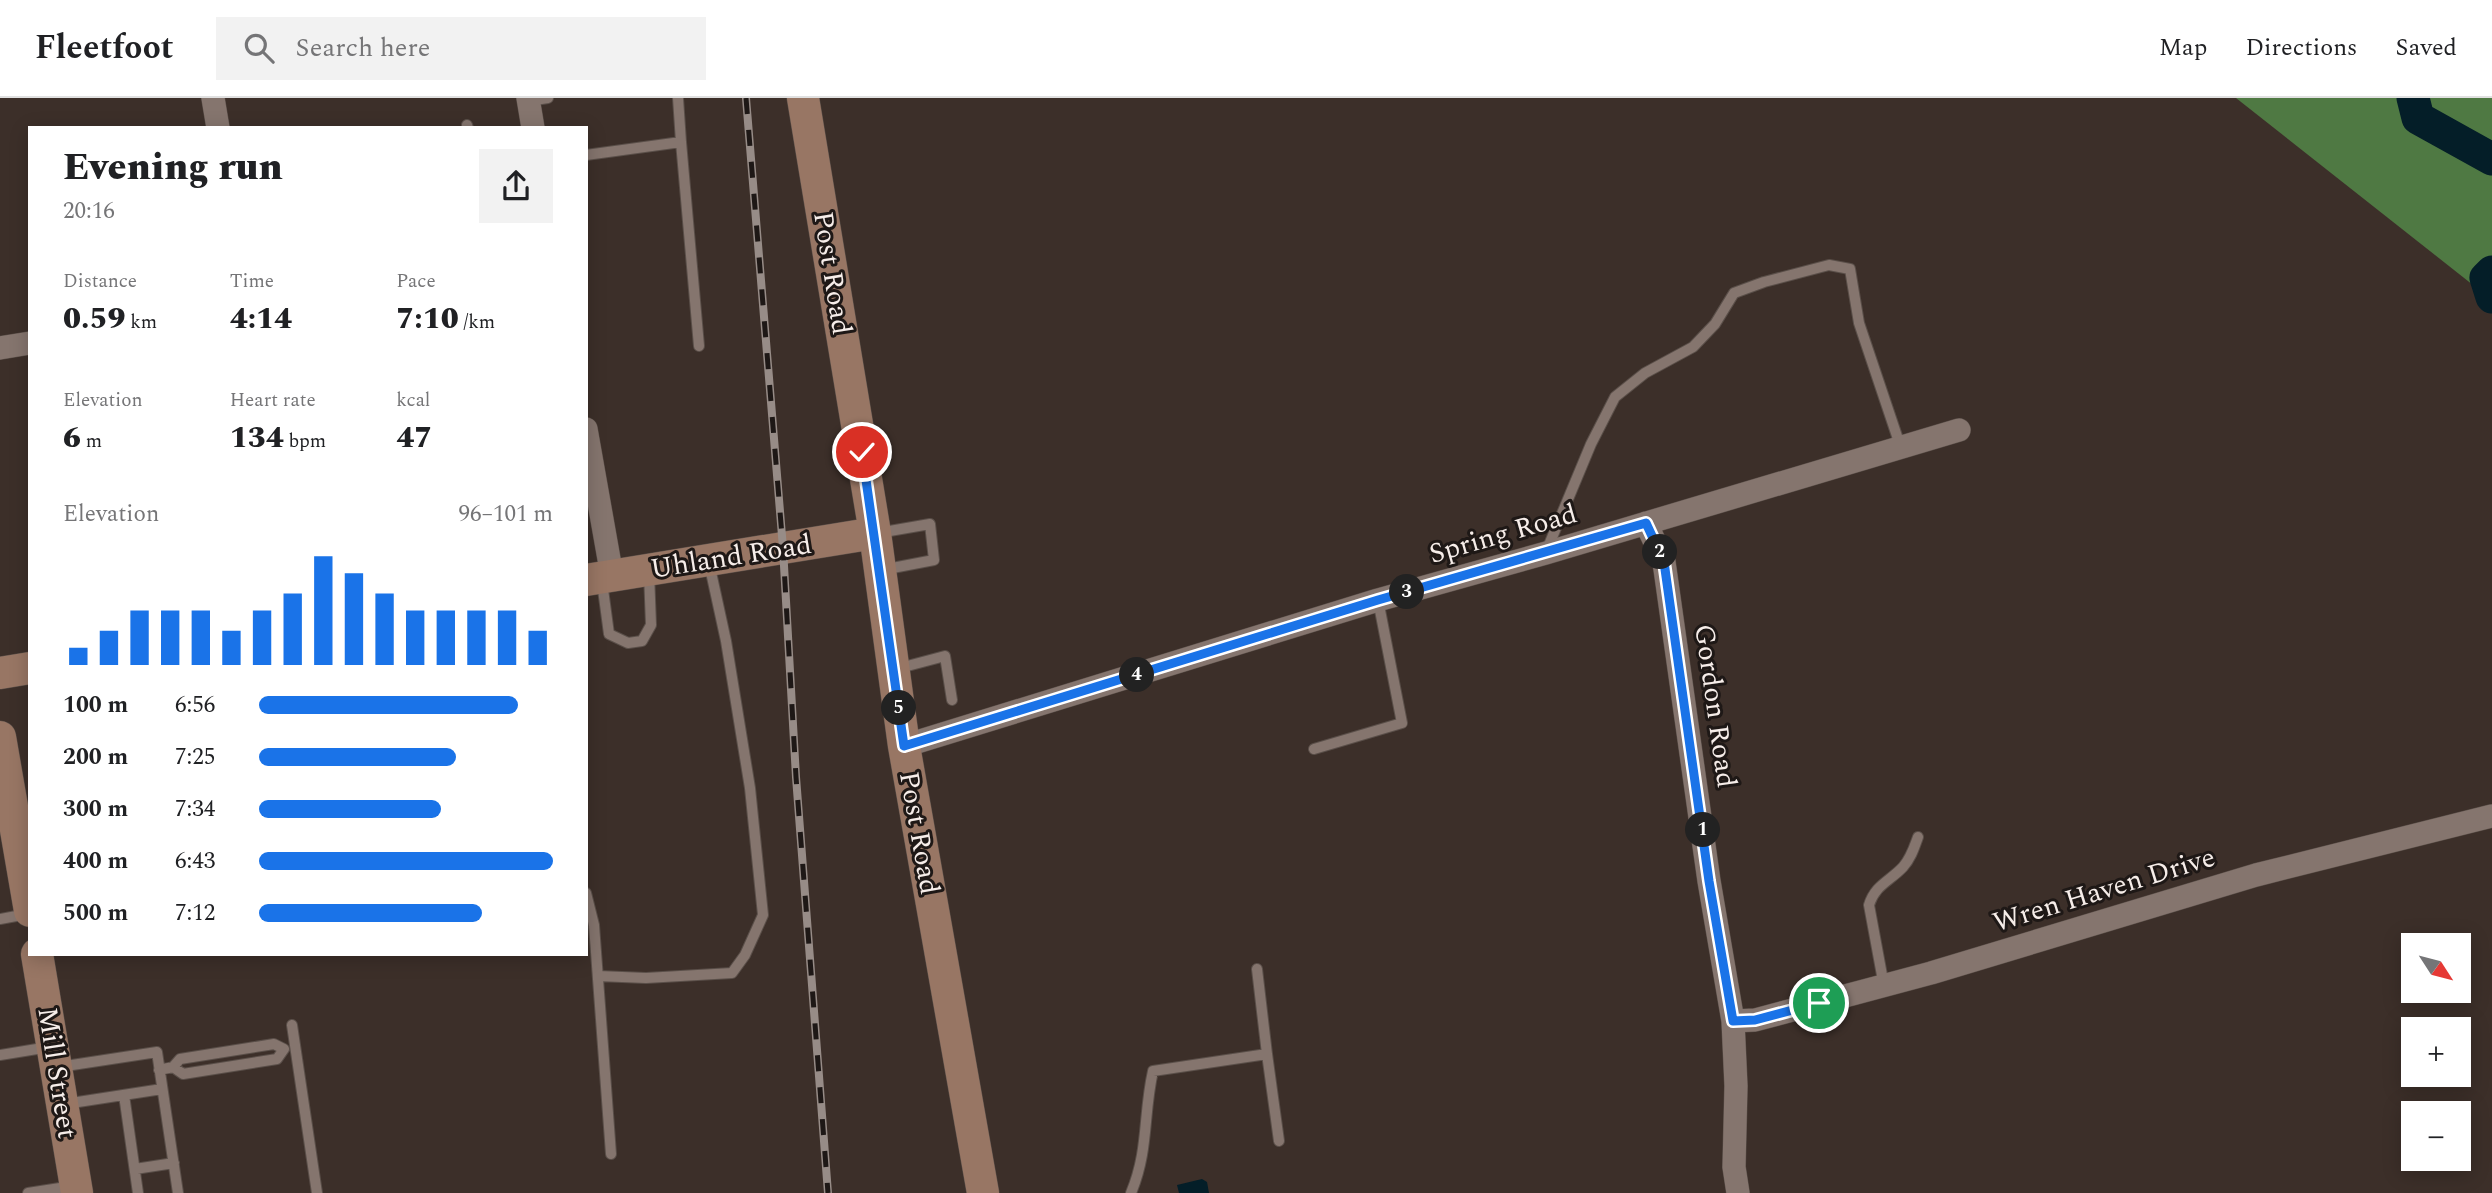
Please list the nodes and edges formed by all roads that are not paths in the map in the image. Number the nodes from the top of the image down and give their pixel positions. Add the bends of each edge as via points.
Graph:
1 (213, 98) edge
2 (678, 98) edge
3 (803, 98) edge
4 (535, 99) edge
5 (218, 126) edge
6 (533, 126) edge
7 (681, 142) junction
8 (588, 155) edge
9 (28, 343) edge
10 (699, 346) dead end
11 (0, 348) edge
12 (1959, 430) dead end
13 (1901, 448) junction
14 (588, 450) edge
15 (1646, 523) junction
16 (875, 533) junction
17 (1546, 553) junction
18 (709, 560) junction
19 (649, 570) junction
20 (880, 570) junction
21 (600, 578) edge
22 (1378, 600) junction
23 (28, 668) edge
24 (894, 669) junction
25 (0, 673) edge
26 (952, 700) dead end
27 (0, 737) edge
28 (904, 746) junction
29 (1314, 748) dead end
30 (9, 780) edge
31 (2492, 817) edge
32 (1918, 837) dead end
33 (28, 894) edge
34 (28, 901) edge
35 (588, 901) edge
36 (0, 919) edge
37 (37, 956) edge
38 (1257, 969) dead end
39 (598, 976) junction
40 (1884, 986) junction
41 (1733, 1021) junction
42 (292, 1025) dead end
43 (290, 1049) junction
44 (1267, 1054) junction
45 (0, 1055) edge
46 (54, 1057) junction
47 (159, 1070) junction
48 (162, 1089) junction
49 (124, 1095) junction
50 (62, 1105) junction
51 (1279, 1141) dead end
52 (611, 1154) dead end
53 (174, 1163) junction
54 (135, 1169) junction
55 (76, 1189) edge
56 (174, 1191) edge
57 (28, 1193) edge
58 (138, 1193) edge
59 (317, 1193) edge
60 (983, 1193) edge
61 (1131, 1193) edge
62 (1738, 1193) edge

1 - 5 street
2 - 7 lane
3 - 16 street, Post Road
4 - 6 street
7 - 8 lane
7 - 10 lane
9 - 11 street
12 - 13 street, Spring Road
13 - 15 street, Spring Road
13 - 17 lane via 1859,323 1850,269 1829,265 1765,282 1734,293 1715,324 1693,347 1645,373 1615,397
14 - 21 street
15 - 17 street, Spring Road
15 - 41 street, Gordon Road via 1664,562
16 - 18 street, Uhland Road
16 - 20 street, Post Road
16 - 20 lane via 930,524 934,560
17 - 22 street, Spring Road
18 - 19 street, Uhland Road
18 - 39 lane via 750,788 763,915 746,955 732,973
19 - 21 street, Uhland Road
19 - 21 lane via 652,625 642,641 628,643 609,634
20 - 24 street, Post Road
22 - 28 street, Spring Road
22 - 29 lane via 1402,723
23 - 25 street
24 - 26 lane via 945,656
24 - 28 street, Post Road
27 - 30 street
28 - 60 street, Post Road
30 - 33 street
31 - 40 street, Wren Haven Drive via 2256,875
32 - 40 lane via 1906,863 1881,884 1869,905
34 - 36 lane
35 - 39 lane
37 - 46 street, Mill Street
38 - 44 lane
39 - 52 lane
40 - 41 street, Wren Haven Drive via 1755,1020
41 - 62 street, Gordon Road
42 - 43 lane
43 - 47 lane via 277,1059 183,1074 173,1067
43 - 59 lane
44 - 51 lane
44 - 61 lane via 1153,1072 1147,1134
45 - 46 lane
46 - 47 lane via 157,1052
46 - 50 street, Mill Street
47 - 48 lane
48 - 49 lane
48 - 53 lane
49 - 50 lane
49 - 54 lane
50 - 55 street, Mill Street
53 - 54 lane
53 - 56 lane
54 - 58 lane
55 - 57 lane

